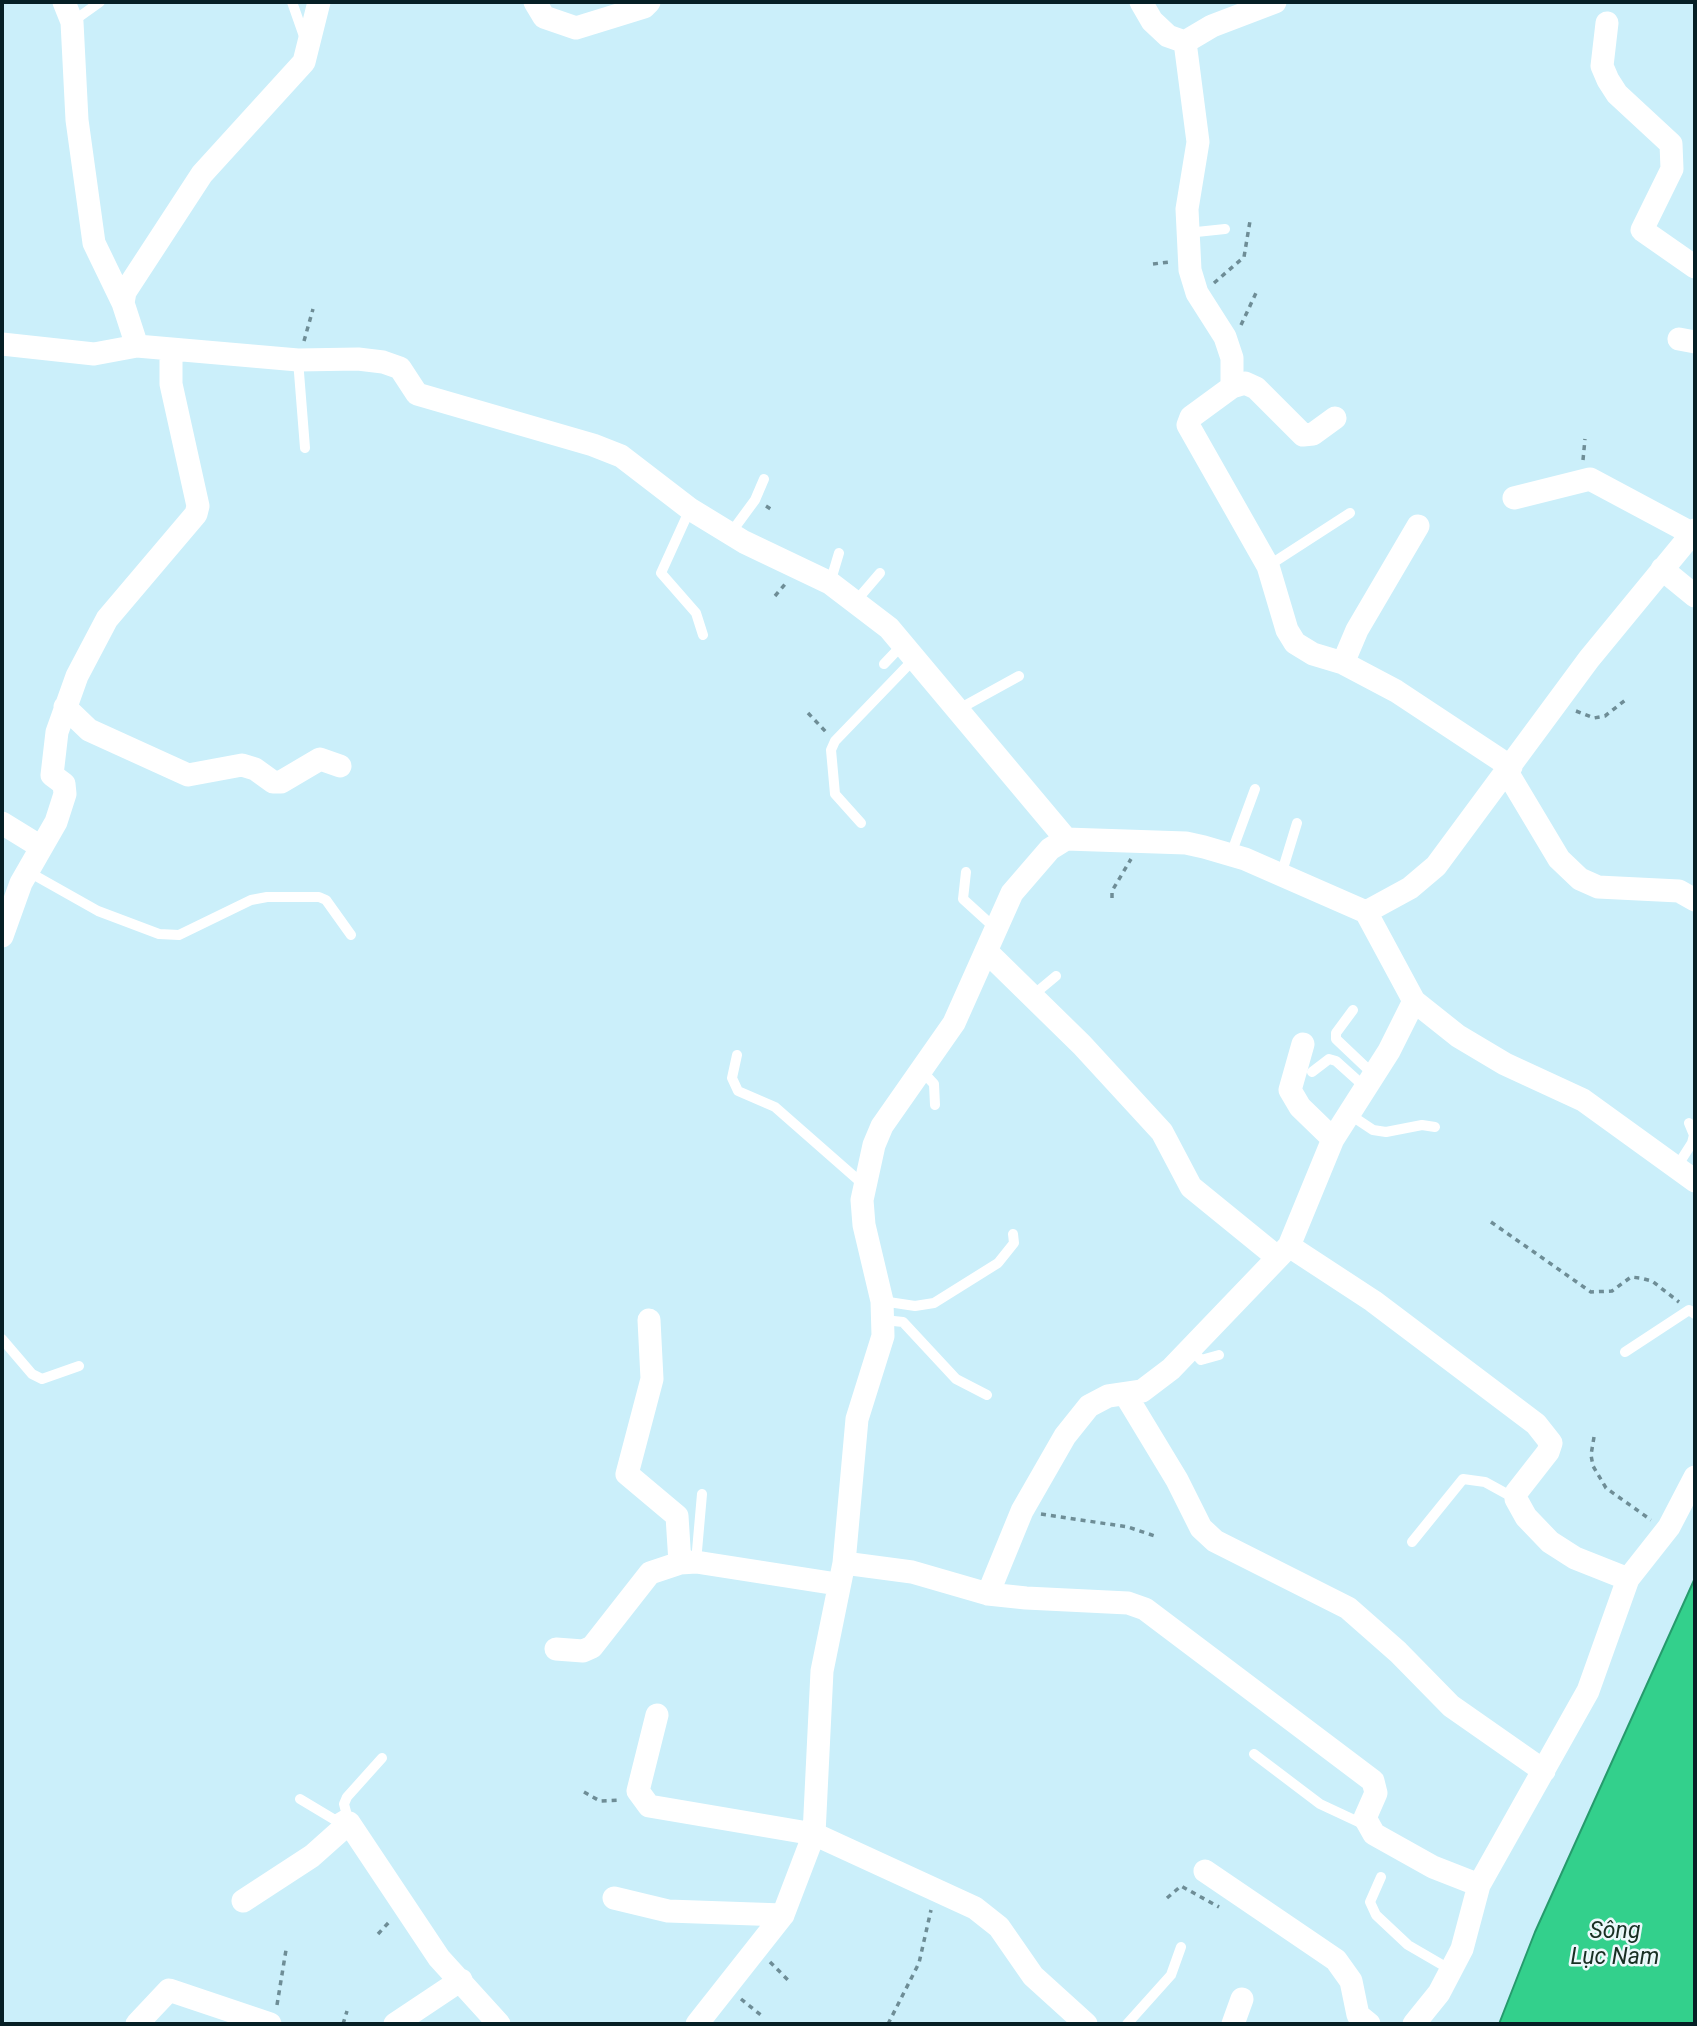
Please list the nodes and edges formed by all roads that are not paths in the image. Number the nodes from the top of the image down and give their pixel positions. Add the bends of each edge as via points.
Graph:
1 (100, 2) edge
2 (292, 2) edge
3 (318, 2) edge
4 (536, 2) edge
5 (649, 2) edge
6 (1141, 2) edge
7 (1274, 2) edge
8 (68, 12) edge
9 (1607, 23) dead end
10 (1185, 42) junction
11 (309, 51) junction
12 (1225, 229) dead end
13 (1187, 233) junction
14 (1695, 267) edge
15 (123, 303) junction
16 (2, 344) edge
17 (137, 346) junction
18 (171, 351) junction
19 (298, 360) junction
20 (1232, 387) junction
21 (1335, 418) dead end
22 (305, 448) dead end
23 (764, 479) dead end
24 (1514, 498) dead end
25 (690, 509) junction
26 (1350, 513) dead end
27 (1418, 526) dead end
28 (1693, 531) edge
29 (730, 534) junction
30 (839, 553) dead end
31 (1268, 566) junction
32 (1662, 569) junction
33 (880, 573) dead end
34 (830, 583) junction
35 (1695, 596) edge
36 (856, 601) junction
37 (704, 635) dead end
38 (909, 651) junction
39 (1343, 663) junction
40 (884, 664) dead end
41 (1019, 676) dead end
42 (65, 707) junction
43 (959, 709) junction
44 (340, 766) dead end
45 (1509, 769) junction
46 (1255, 789) dead end
47 (2, 823) edge
48 (861, 823) dead end
49 (1297, 823) dead end
50 (1066, 839) junction
51 (41, 847) junction
52 (1231, 854) junction
53 (27, 871) junction
54 (966, 872) dead end
55 (1281, 875) junction
56 (1695, 900) edge
57 (1366, 912) junction
58 (996, 929) junction
59 (351, 935) dead end
60 (2, 936) edge
61 (986, 951) junction
62 (1056, 976) dead end
63 (1032, 996) junction
64 (1414, 1001) junction
65 (1353, 1010) dead end
66 (1303, 1044) dead end
67 (737, 1055) dead end
68 (921, 1070) junction
69 (1312, 1072) dead end
70 (1370, 1081) junction
71 (934, 1105) dead end
72 (1349, 1114) junction
73 (1689, 1123) dead end
74 (1435, 1127) dead end
75 (1333, 1139) junction
76 (1686, 1175) edge
77 (865, 1186) junction
78 (1013, 1234) dead end
79 (1283, 1252) junction
80 (883, 1310) junction
81 (1692, 1312) edge
82 (649, 1320) dead end
83 (2, 1339) edge
84 (1190, 1348) junction
85 (1625, 1352) dead end
86 (1219, 1355) dead end
87 (79, 1366) dead end
88 (1125, 1394) junction
89 (987, 1395) dead end
90 (1695, 1478) edge
91 (702, 1494) dead end
92 (1516, 1499) junction
93 (1412, 1542) dead end
94 (688, 1562) junction
95 (841, 1574) junction
96 (1628, 1578) junction
97 (988, 1594) junction
98 (556, 1649) dead end
99 (657, 1715) dead end
100 (1254, 1754) dead end
101 (382, 1758) dead end
102 (1544, 1771) junction
103 (300, 1799) dead end
104 (347, 1819) junction
105 (1367, 1826) junction
106 (814, 1834) junction
107 (1205, 1871) dead end
108 (1381, 1877) dead end
109 (1479, 1885) junction
110 (614, 1898) dead end
111 (243, 1901) dead end
112 (783, 1915) junction
113 (1181, 1947) dead end
114 (1451, 1970) junction
115 (461, 1980) junction
116 (1242, 1999) dead end
117 (274, 2019) edge
118 (137, 2024) edge
119 (395, 2024) edge
120 (499, 2024) edge
121 (697, 2024) edge
122 (1085, 2024) edge
123 (1127, 2024) edge
124 (1233, 2024) edge
125 (1370, 2024) edge
126 (1414, 2024) edge

1 - 8 lane
2 - 11 lane
3 - 11 street
4 - 5 street via 544,17 576,28
6 - 10 street via 1168,36
7 - 10 street via 1205,29
8 - 15 street via 84,189 94,243
9 - 14 street via 1602,66 1608,80 1671,144 1672,169 1642,230
10 - 13 street via 1198,142
11 - 15 street via 297,72 202,174 134,274
12 - 13 lane
13 - 20 street via 1190,270 1198,293 1226,337
15 - 17 street
16 - 17 street via 94,354
17 - 18 street
18 - 19 street
18 - 42 street via 171,384 196,514 107,618
19 - 22 lane
19 - 25 street via 358,359 400,368 416,394 621,456
20 - 21 street via 1245,383 1256,388 1303,435 1313,434
20 - 31 street via 1191,417 1188,425
23 - 29 lane
24 - 28 street via 1590,479
25 - 29 street
25 - 37 lane via 661,573 696,613
26 - 31 lane
27 - 39 street via 1357,630
28 - 32 street
29 - 34 street
30 - 34 lane
31 - 39 street via 1287,630 1296,643
32 - 35 street
32 - 45 street
33 - 36 lane
34 - 36 street
36 - 38 street
38 - 40 lane
38 - 43 street
38 - 48 lane via 835,741 830,765 835,794
39 - 45 street via 1396,691
41 - 43 lane
42 - 44 street via 89,730 188,775 242,765 281,782 320,758
42 - 51 street via 52,775 64,784 65,794
43 - 50 street
45 - 56 street via 1559,859 1580,879 1598,887 1679,891
45 - 57 street via 1436,866 1410,888
46 - 52 lane
47 - 51 street
49 - 55 lane
50 - 52 street via 1186,843
50 - 58 street via 1042,858 1012,893
51 - 53 street
52 - 55 street
53 - 59 lane via 98,911 159,934 179,935 251,900 318,897 326,900
53 - 60 street
54 - 58 lane via 963,899
55 - 57 street
57 - 64 street
58 - 61 street
61 - 63 street
61 - 68 street via 954,1023
62 - 63 lane
63 - 79 street via 1162,1132 1191,1187
64 - 70 street
64 - 76 street via 1458,1036 1505,1064 1583,1100
65 - 70 lane via 1336,1040
66 - 75 street via 1290,1090 1300,1107
67 - 77 lane via 732,1078 738,1090 775,1107
68 - 71 lane via 934,1084
68 - 77 street via 882,1126
69 - 70 lane via 1329,1059
70 - 72 street
72 - 74 lane via 1373,1130 1386,1132
72 - 75 street
73 - 76 lane via 1693,1135
75 - 79 street
77 - 80 street via 864,1225
78 - 80 lane via 1014,1243 998,1264 934,1303
79 - 84 street
79 - 92 street via 1373,1301 1547,1435 1548,1451
80 - 89 lane via 903,1322 956,1379
80 - 95 street via 883,1336 857,1419
81 - 85 lane
82 - 94 street via 652,1379 627,1474 677,1516
83 - 87 lane via 32,1374 42,1379
84 - 86 lane via 1201,1360
84 - 88 street via 1142,1391
88 - 97 street via 1089,1406 1066,1436 1021,1511
88 - 102 street via 1201,1528 1215,1541 1348,1608 1451,1706
90 - 96 street via 1669,1527
91 - 94 lane
92 - 93 lane via 1485,1482 1463,1479
92 - 96 street via 1550,1542 1575,1558
94 - 95 street
94 - 98 street via 650,1573 592,1647
95 - 97 street via 876,1564
95 - 106 street via 821,1671
96 - 102 street via 1588,1691
97 - 105 street via 1128,1602 1157,1615 1373,1781 1376,1793 1365,1818
99 - 106 street via 638,1791 649,1805
100 - 105 lane via 1320,1804
101 - 104 lane via 347,1797
102 - 109 street
103 - 104 lane via 335,1820
104 - 111 street via 312,1856
104 - 115 street via 439,1958
105 - 109 street via 1433,1867
106 - 112 street
106 - 122 street via 987,1915 1033,1976
107 - 125 street via 1336,1960 1351,1982 1358,2015
108 - 114 lane via 1370,1902 1376,1915 1408,1945
109 - 114 street via 1471,1923
110 - 112 street via 668,1911
112 - 121 street
113 - 123 lane via 1171,1975
114 - 126 street
115 - 119 street
115 - 120 street
116 - 124 street
117 - 118 street via 169,1990

